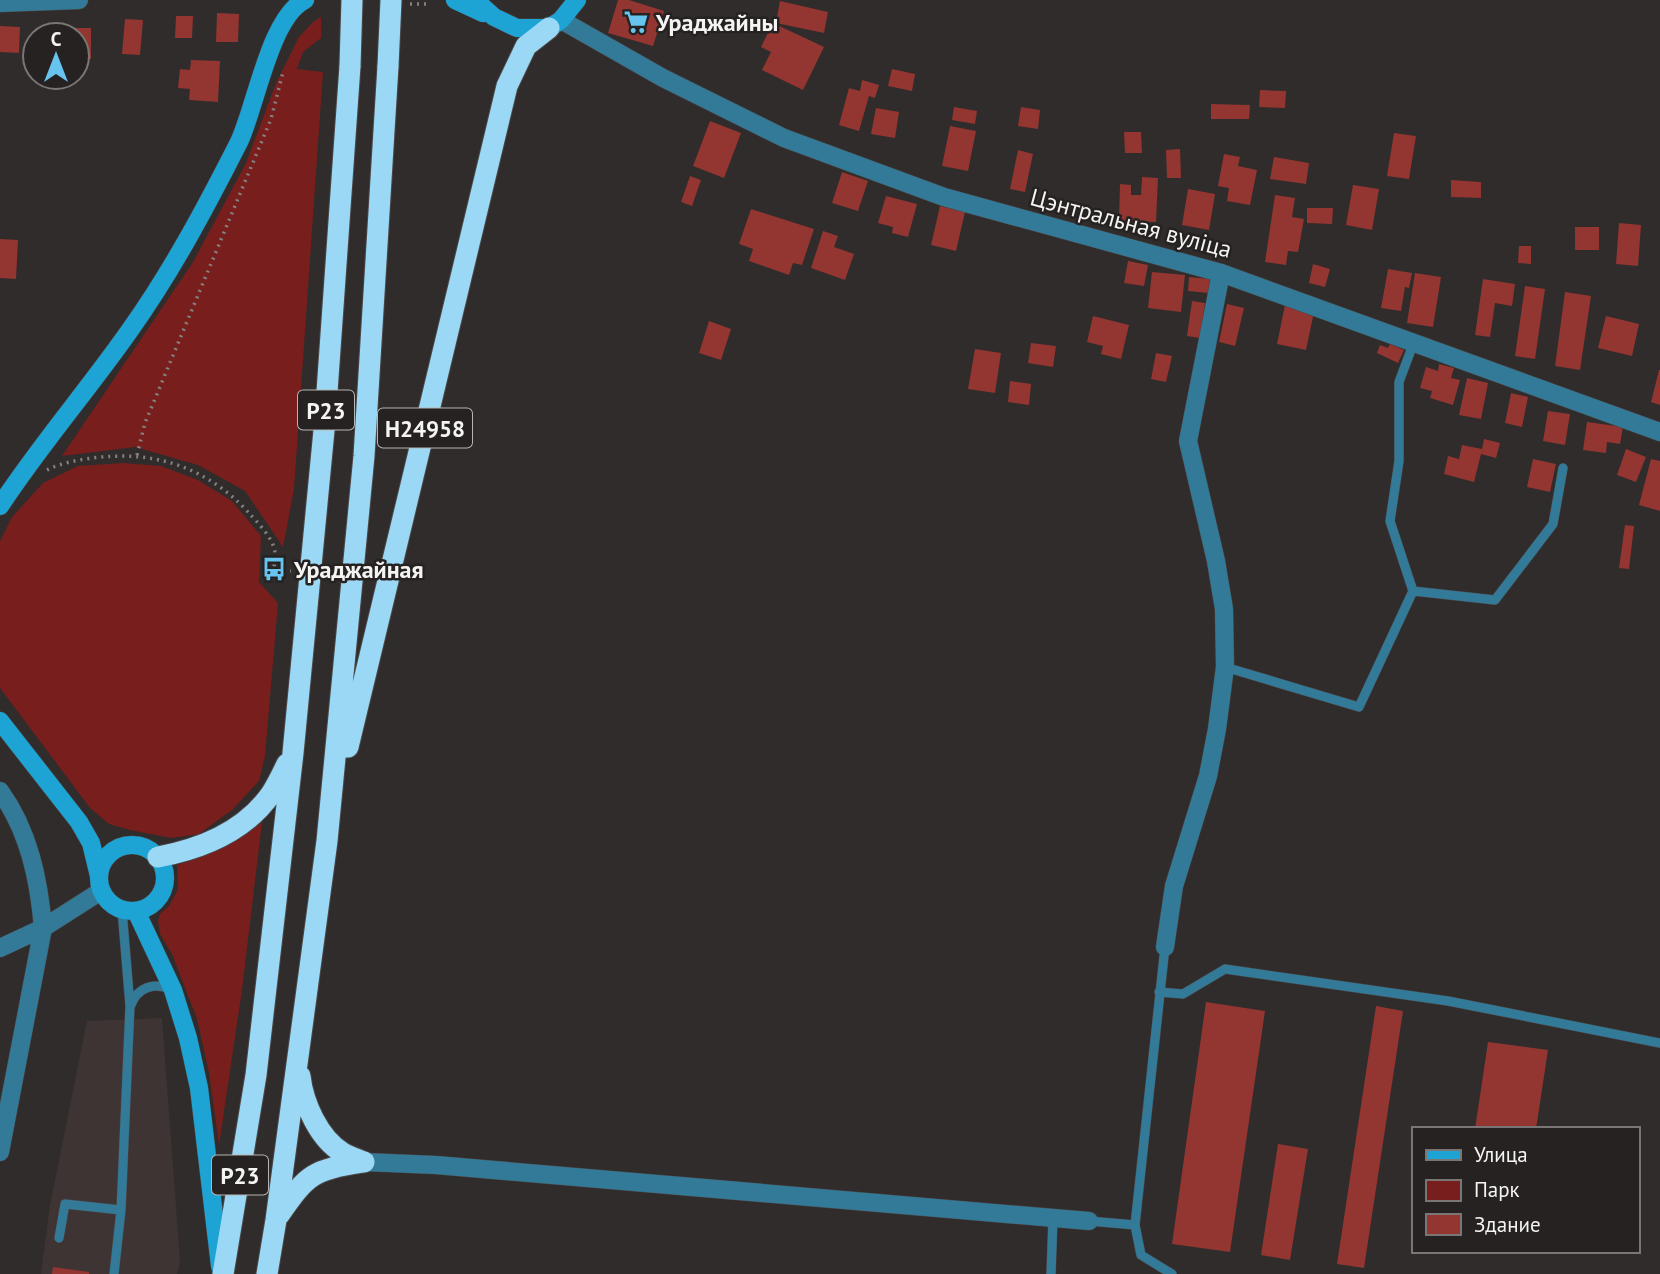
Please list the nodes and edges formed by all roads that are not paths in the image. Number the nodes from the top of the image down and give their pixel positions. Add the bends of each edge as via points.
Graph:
1 (79, 0) edge
2 (352, 0) edge
3 (455, 0) edge
4 (475, 0) edge
5 (577, 0) edge
6 (296, 2) edge
7 (399, 2) edge
8 (0, 3) edge
9 (494, 16) junction
10 (555, 24) junction
11 (1221, 272) junction
12 (1414, 342) junction
13 (1660, 432) edge
14 (1563, 468) dead end
15 (0, 506) edge
16 (1413, 591) junction
17 (1225, 667) junction
18 (0, 721) edge
19 (293, 753) junction
20 (0, 792) edge
21 (79, 822) junction
22 (327, 841) junction
23 (127, 846) junction
24 (158, 857) junction
25 (100, 884) junction
26 (129, 910) junction
27 (43, 928) junction
28 (1166, 947) joint
29 (0, 948) edge
30 (173, 990) junction
31 (1159, 992) junction
32 (130, 1006) junction
33 (1660, 1043) edge
34 (299, 1053) junction
35 (0, 1152) edge
36 (364, 1162) junction
37 (121, 1210) junction
38 (1054, 1218) junction
39 (276, 1220) junction
40 (1090, 1221) joint
41 (1135, 1225) junction
42 (59, 1238) dead end
43 (114, 1274) edge
44 (222, 1274) edge
45 (267, 1274) edge
46 (1051, 1274) edge
47 (1172, 1274) edge

1 - 8 street
2 - 19 highway, Р23, bridge via 326,407
3 - 9 street
4 - 9 street
5 - 10 street, Н24958
6 - 15 street via 271,51 241,136 177,260
7 - 22 highway, Р23, bridge via 388,66 364,456
9 - 10 street via 517,28
10 - 11 street, Цэнтральная вуліца via 784,138 957,201
10 - 22 highway, Н24958 via 526,46 507,86
11 - 12 street, Цэнтральная вуліца
11 - 17 street via 1188,441 1224,609
12 - 13 street, Цэнтральная вуліца
12 - 16 lane via 1399,382 1399,461 1390,521
14 - 16 lane via 1553,524 1495,600
16 - 17 lane via 1359,707
17 - 28 street via 1208,776 1174,886
18 - 21 street
19 - 24 highway via 272,793 250,819 187,852
19 - 44 highway, Р23 via 256,1075
20 - 27 street via 33,861
21 - 23 street via 105,839
21 - 25 street via 91,843
22 - 34 highway, Р23
23 - 24 street via 138,846
23 - 25 street via 107,856
24 - 26 street via 164,886 154,903
25 - 26 street via 106,899
25 - 27 street
26 - 30 street
26 - 32 lane
27 - 29 street
27 - 35 street
28 - 31 lane
30 - 32 lane via 148,986 135,994
30 - 44 street via 199,1088
31 - 33 lane via 1183,994 1225,969 1448,1001
31 - 41 lane
32 - 37 lane
34 - 36 highway via 300,1081 316,1122 343,1153
34 - 39 highway, Р23
36 - 38 street
36 - 39 highway via 317,1172 301,1184
37 - 42 lane via 65,1204
37 - 43 lane
38 - 40 street
38 - 46 lane
39 - 45 highway, Р23
40 - 41 lane
41 - 47 lane via 1141,1255

